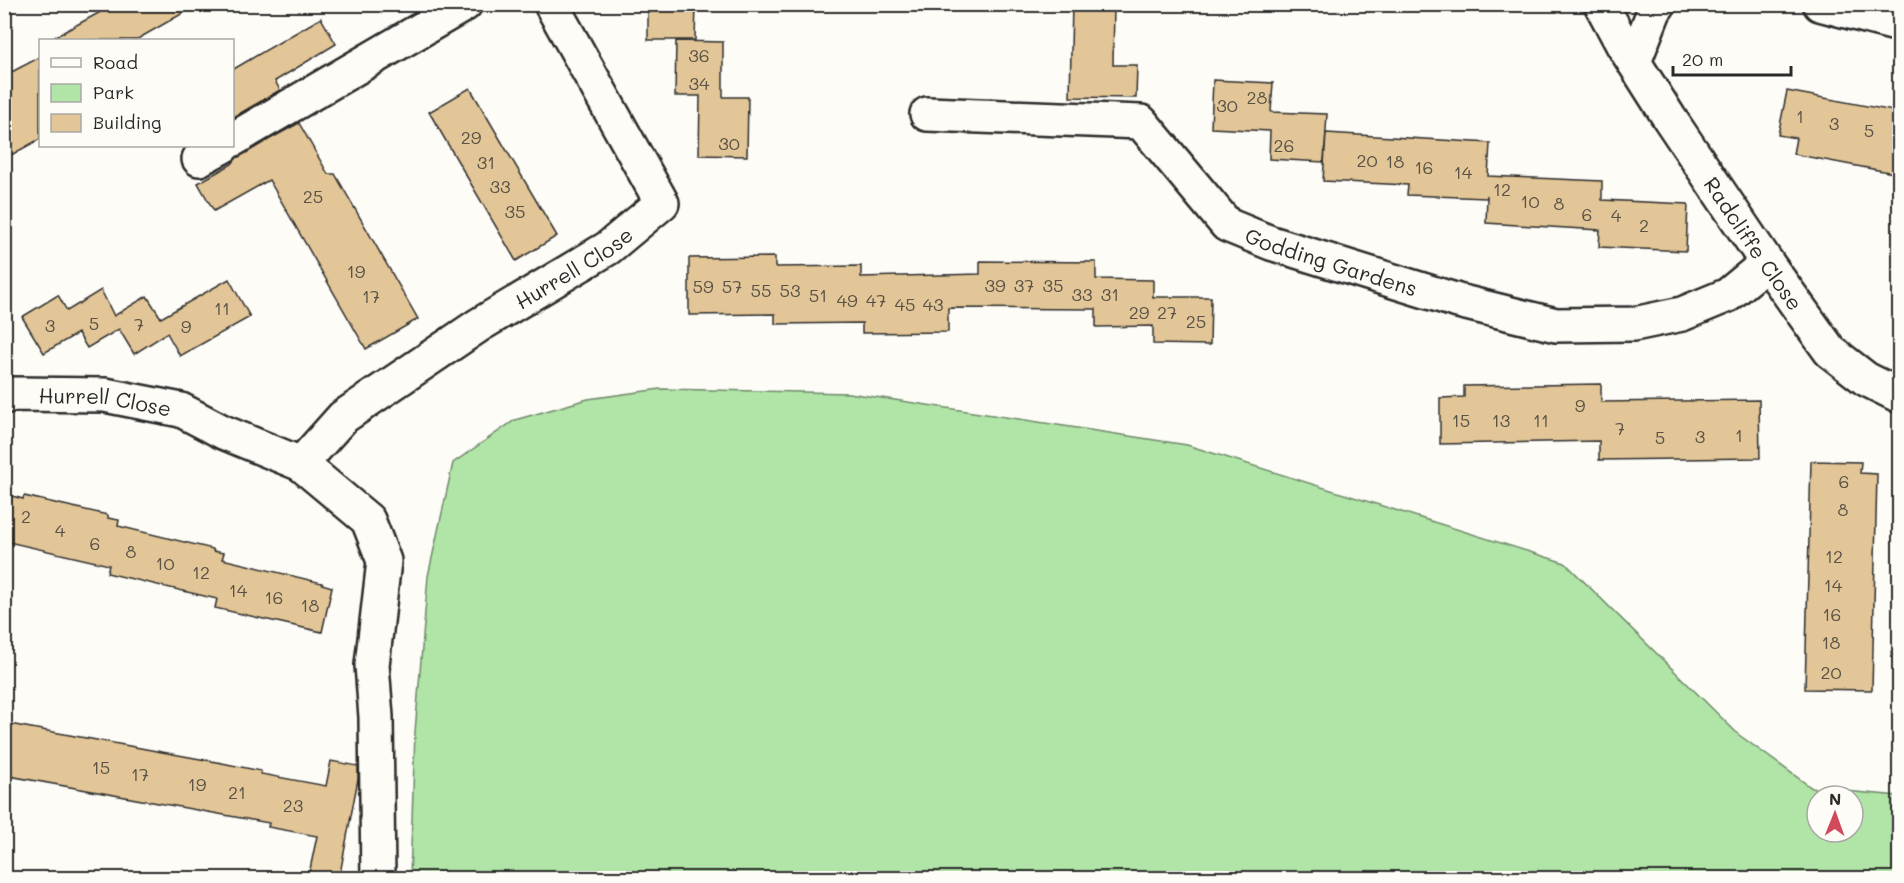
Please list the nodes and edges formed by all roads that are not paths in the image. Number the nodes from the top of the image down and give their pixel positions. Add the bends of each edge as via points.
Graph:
1 (465, 4) edge
2 (551, 4) edge
3 (1601, 4) edge
4 (1659, 4) edge
5 (1820, 4) edge
6 (1899, 25) edge
7 (1634, 62) junction
8 (927, 114) dead end
9 (234, 139) edge
10 (1767, 263) junction
11 (1899, 396) edge
12 (4, 397) edge
13 (301, 464) junction
14 (378, 879) edge

1 - 9 street
2 - 13 street, Hurrell Close via 662,203 608,248 479,325 343,417
3 - 7 street, Radcliffe Close
4 - 7 street
5 - 6 street
7 - 10 street, Radcliffe Close
8 - 10 street, Godding Gardens via 1141,122 1227,225 1271,243 1458,301 1556,325 1634,324 1682,314 1728,295
10 - 11 street, Radcliffe Close via 1830,351 1866,380
12 - 13 street, Hurrell Close via 105,395 181,410
13 - 14 street, Hurrell Close via 368,520 384,561 372,666

